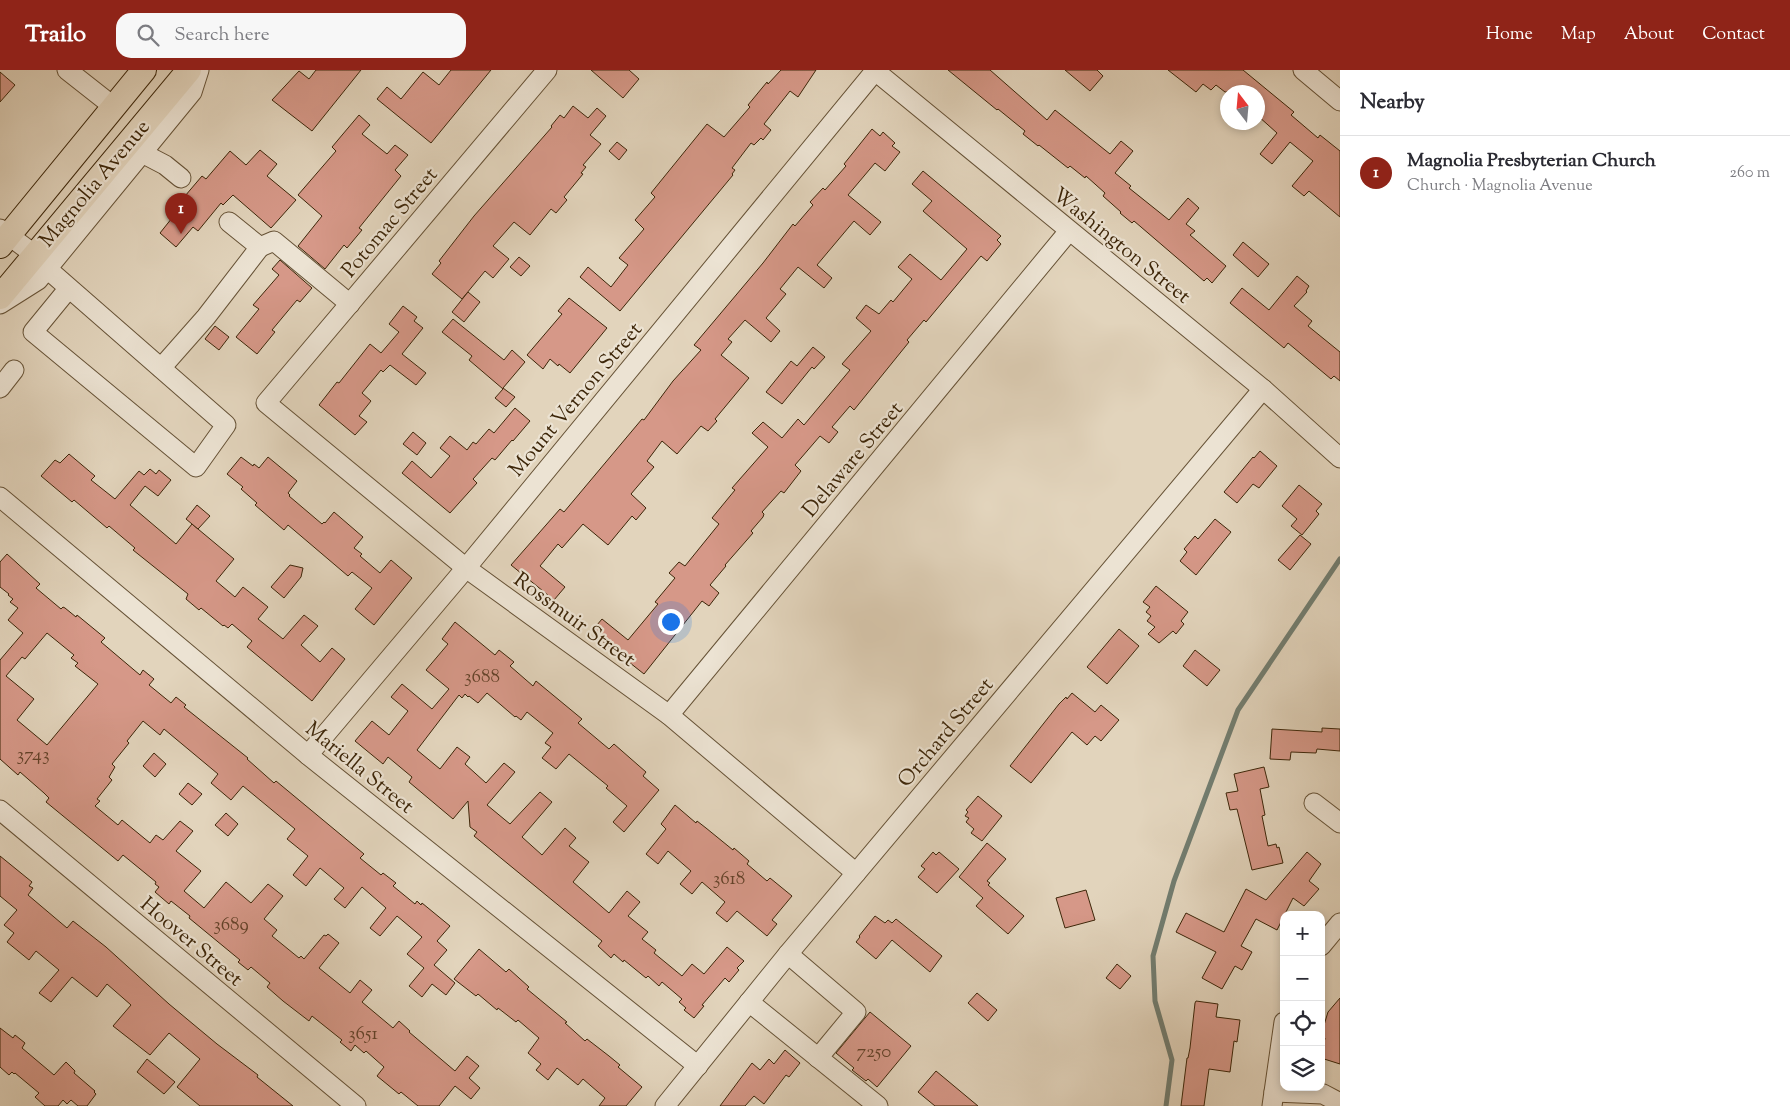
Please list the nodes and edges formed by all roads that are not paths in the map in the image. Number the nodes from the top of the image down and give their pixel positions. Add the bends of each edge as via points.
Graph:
1 (67, 70) edge
2 (144, 70) edge
3 (188, 70) edge
4 (199, 70) edge
5 (547, 70) edge
6 (875, 70) edge
7 (1303, 70) edge
8 (1340, 101) edge
9 (114, 106) junction
10 (142, 153) junction
11 (181, 178) dead end
12 (229, 222) dead end
13 (1069, 231) junction
14 (3, 237) edge
15 (260, 247) junction
16 (41, 262) junction
17 (69, 288) junction
18 (0, 297) edge
19 (0, 304) edge
20 (350, 304) junction
21 (161, 368) junction
22 (14, 370) dead end
23 (0, 388) edge
24 (1263, 389) junction
25 (266, 403) joint
26 (1340, 458) edge
27 (0, 497) edge
28 (466, 568) junction
29 (669, 715) junction
30 (308, 755) junction
31 (1314, 803) dead end
32 (0, 810) edge
33 (1340, 823) edge
34 (856, 873) junction
35 (1340, 923) edge
36 (1325, 941) edge
37 (788, 954) junction
38 (749, 1002) junction
39 (1281, 1046) edge
40 (818, 1058) junction
41 (698, 1066) junction
42 (1273, 1099) edge
43 (1340, 1103) edge
44 (356, 1106) edge
45 (665, 1106) edge
46 (878, 1106) edge

1 - 9 street
2 - 9 main road, Magnolia Avenue
3 - 16 main road, Magnolia Avenue
4 - 10 street via 192,92
5 - 20 street, Potomac Street
6 - 13 street, Washington Street
6 - 28 street, Mount Vernon Street
7 - 8 street
9 - 14 main road, Magnolia Avenue
10 - 11 street
10 - 16 street
12 - 15 street
13 - 24 street, Washington Street
13 - 29 street, Delaware Street
14 - 16 street
15 - 20 street via 274,241
15 - 21 street via 206,317
16 - 17 street
16 - 18 main road, Magnolia Avenue
16 - 19 street via 38,280
17 - 21 street
17 - 21 street via 33,332 196,467 226,425
20 - 25 street, Potomac Street
22 - 23 street
24 - 26 street, Washington Street
24 - 34 street, Orchard Street
25 - 28 street, Rossmuir Street
27 - 30 street, Mariella Street
28 - 29 street, Rossmuir Street
28 - 30 street, Mount Vernon Street
29 - 34 street, Rossmuir Street
30 - 41 street, Mariella Street
31 - 33 street
32 - 44 street, Hoover Street
34 - 37 street, Orchard Street
35 - 36 street
37 - 38 street, Orchard Street
37 - 40 street via 856,1012
38 - 40 street
38 - 41 street, Orchard Street
39 - 42 street
40 - 46 street
41 - 45 street, Orchard Street
42 - 43 street via 1323,1094

